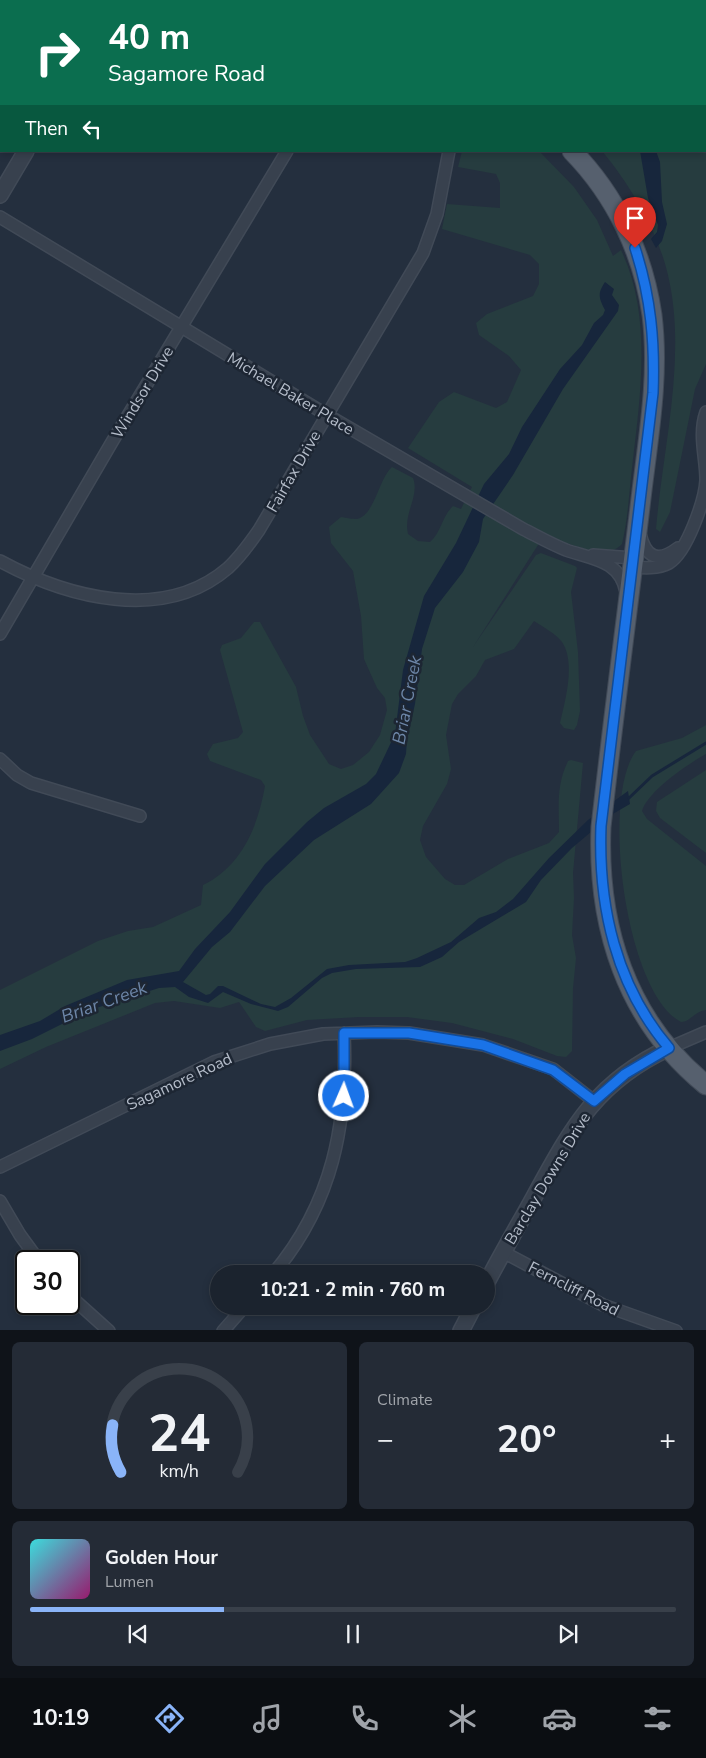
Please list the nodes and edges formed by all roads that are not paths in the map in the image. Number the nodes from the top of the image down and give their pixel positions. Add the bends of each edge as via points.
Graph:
1 (25, 152) edge
2 (286, 152) edge
3 (450, 152) edge
4 (573, 152) edge
5 (0, 195) edge
6 (0, 217) edge
7 (182, 327) junction
8 (706, 412) edge
9 (327, 415) junction
10 (638, 520) junction
11 (686, 539) junction
12 (589, 556) junction
13 (0, 561) edge
14 (633, 562) junction
15 (32, 578) junction
16 (627, 607) junction
17 (0, 634) edge
18 (0, 759) edge
19 (140, 816) dead end
20 (706, 1032) edge
21 (344, 1033) junction
22 (669, 1048) junction
23 (706, 1085) edge
24 (594, 1101) junction
25 (0, 1167) edge
26 (0, 1201) edge
27 (31, 1250) edge
28 (503, 1252) junction
29 (279, 1265) edge
30 (495, 1267) edge
31 (80, 1305) edge
32 (237, 1315) edge
33 (469, 1315) edge
34 (109, 1330) edge
35 (223, 1330) edge
36 (461, 1330) edge
37 (676, 1330) edge

1 - 5 street
2 - 7 street, Windsor Drive
3 - 9 street, Fairfax Drive via 437,214 423,253
4 - 10 main road via 598,181 626,228 649,297 654,372
6 - 7 street, Michael Baker Place
7 - 9 street, Michael Baker Place
7 - 15 street, Windsor Drive
8 - 11 street via 702,434 706,481 703,499
9 - 12 street, Michael Baker Place via 508,521 555,545
9 - 15 street, Fairfax Drive via 249,545 227,569 207,582 166,597 132,600 81,593
10 - 11 street via 644,547 653,556 668,554
10 - 14 main road
11 - 14 street via 668,564 647,568
12 - 14 street
12 - 16 street via 612,566 620,574
13 - 15 street, Fairfax Drive
14 - 16 main road
15 - 17 street, Windsor Drive
16 - 22 main road via 601,826 602,890 608,927 625,978 647,1018
18 - 19 street via 17,775 32,782
20 - 22 street
21 - 24 street, Sagamore Road via 409,1033 483,1045 553,1070
21 - 25 street, Sagamore Road via 282,1041 214,1062
21 - 29 street via 344,1104 330,1172 304,1230
22 - 23 main road
22 - 24 street, Barclay Downs Drive via 625,1074
24 - 28 street, Barclay Downs Drive via 568,1136
26 - 27 street
28 - 30 street, Barclay Downs Drive
28 - 37 street, Ferncliff Road via 603,1305
31 - 34 street
32 - 35 street
33 - 36 street

